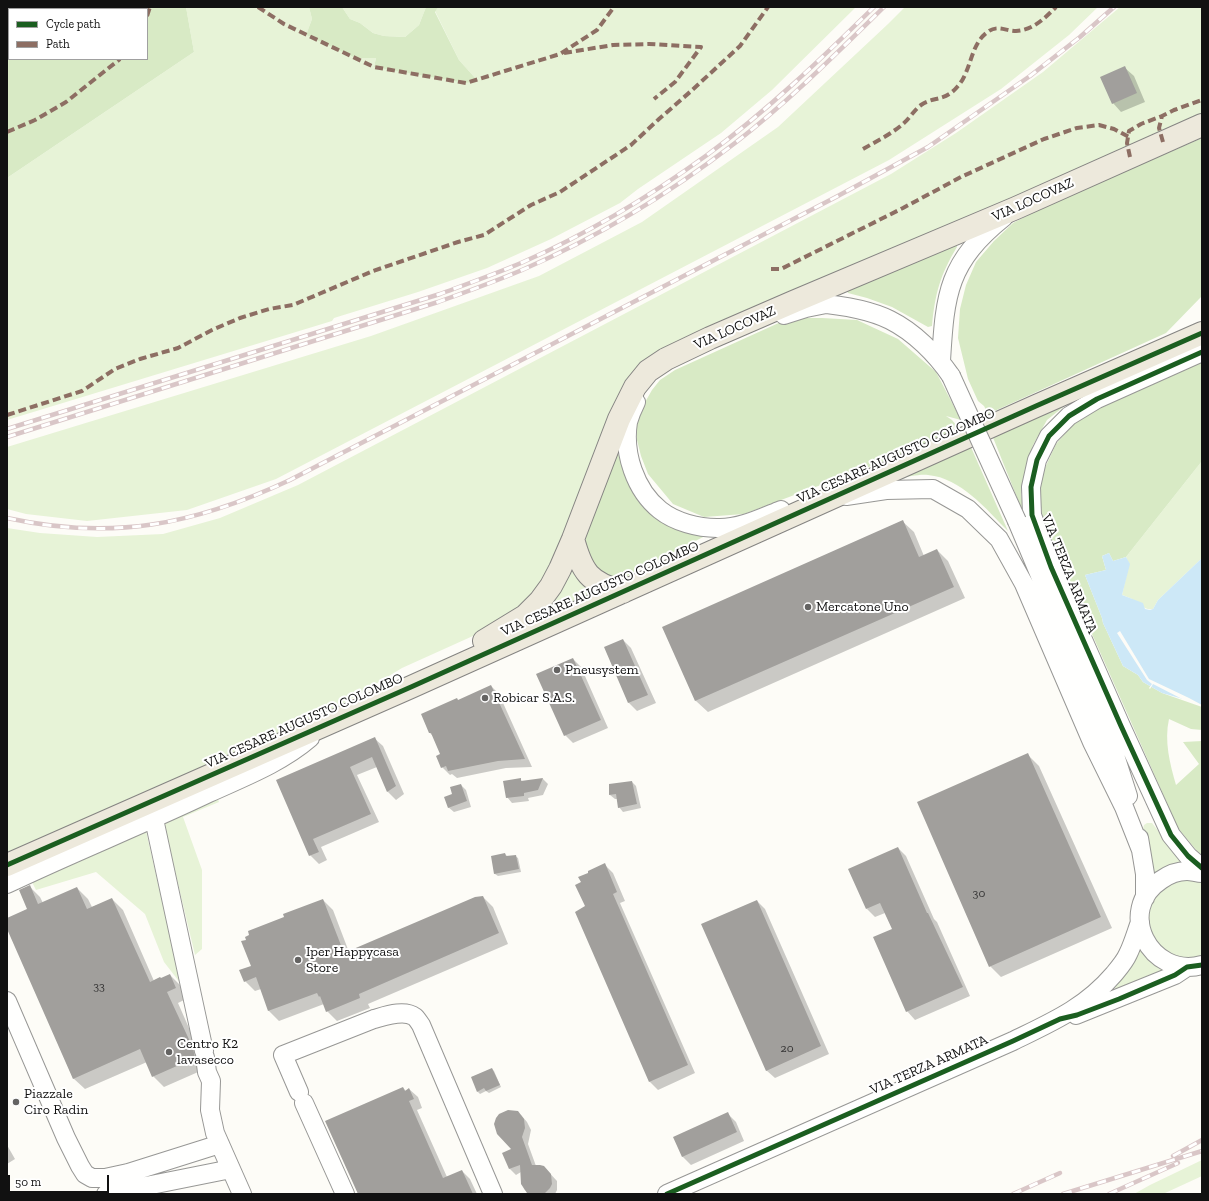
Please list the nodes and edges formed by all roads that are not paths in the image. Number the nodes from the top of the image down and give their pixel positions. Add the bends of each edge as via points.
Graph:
1 (1202, 125) edge
2 (1016, 208) junction
3 (793, 302) junction
4 (826, 304) junction
5 (1202, 317) edge
6 (1202, 333) edge
7 (1176, 345) junction
8 (1202, 352) edge
9 (946, 369) junction
10 (858, 487) junction
11 (832, 499) junction
12 (573, 539) junction
13 (623, 592) junction
14 (411, 687) junction
15 (328, 723) junction
16 (1113, 748) junction
17 (154, 819) junction
18 (1172, 835) junction
19 (1141, 850) junction
20 (7, 865) edge
21 (1202, 868) edge
22 (1202, 873) edge
23 (7, 884) edge
24 (1145, 898) junction
25 (1140, 922) junction
26 (1195, 966) edge
27 (7, 1001) edge
28 (1060, 1019) junction
29 (220, 1144) junction
30 (231, 1169) junction
31 (106, 1194) edge
32 (242, 1194) edge
33 (345, 1194) edge
34 (493, 1194) edge
35 (667, 1194) edge

1 - 2 main road, VIA LOCOVAZ
2 - 3 main road, VIA LOCOVAZ
2 - 9 street, VIA TERZA ARMATA via 976,242 958,267 945,309
3 - 4 street, VIA TERZA ARMATA
3 - 12 main road, VIA LOCOVAZ via 666,359 648,371 635,387 619,419
4 - 9 street, VIA TERZA ARMATA via 870,312 890,320 909,333
4 - 10 street, VIA LOCOVAZ via 787,314 661,371 637,398 628,422 630,464 647,497 660,510 696,526 737,526 810,499
5 - 7 main road
6 - 7 main road, VIA CESARE AUGUSTO COLOMBO
7 - 10 main road, VIA CESARE AUGUSTO COLOMBO
8 - 18 street, VIA TERZA ARMATA via 1097,399 1069,416 1050,436 1037,460 1031,487 1032,516 1051,567
9 - 16 street, VIA TERZA ARMATA, bridge via 1018,521
10 - 11 main road, VIA CESARE AUGUSTO COLOMBO
11 - 13 main road, VIA CESARE AUGUSTO COLOMBO
11 - 19 street, VIA TERZA ARMATA via 886,490 933,489 968,509 999,539 1024,584
12 - 13 main road via 585,571 606,588
12 - 14 main road, VIA LOCOVAZ via 551,586 525,616
13 - 14 main road, VIA CESARE AUGUSTO COLOMBO
14 - 15 main road, VIA CESARE AUGUSTO COLOMBO
15 - 17 street via 301,746 271,764
15 - 20 main road, VIA CESARE AUGUSTO COLOMBO
16 - 18 street, VIA TERZA ARMATA
16 - 19 street, VIA TERZA ARMATA via 1134,813
17 - 23 street
17 - 29 street via 210,1081 210,1110
18 - 21 street, VIA TERZA ARMATA via 1188,856
19 - 24 street, VIA TERZA ARMATA via 1146,874
22 - 24 street, VIA TERZA ARMATA via 1186,871 1169,875 1155,884
24 - 25 street, VIA TERZA ARMATA
25 - 26 street, VIA TERZA ARMATA via 1143,936 1150,949 1160,958 1173,965
25 - 28 street, VIA TERZA ARMATA via 1128,954 1101,989
26 - 28 street, VIA TERZA ARMATA via 1119,999
27 - 29 street via 66,1138 85,1174 92,1178 105,1178 128,1173
28 - 35 street, VIA TERZA ARMATA
29 - 30 street
30 - 31 street
30 - 32 street
33 - 34 street via 283,1055 374,1019 397,1014 414,1017 421,1025

